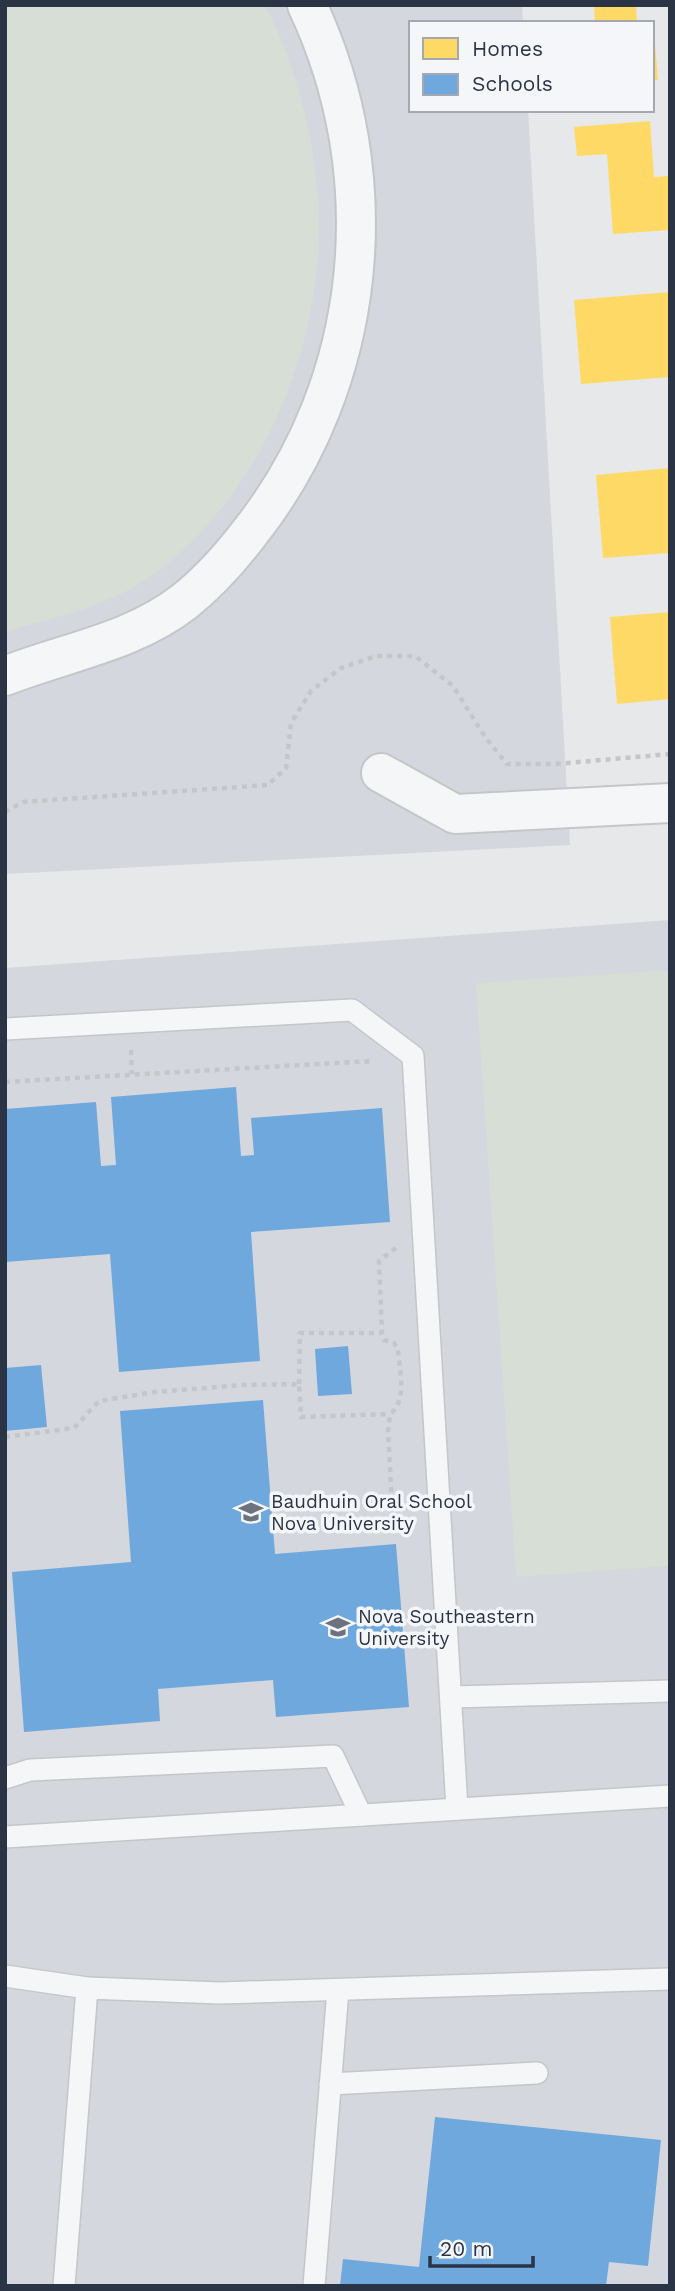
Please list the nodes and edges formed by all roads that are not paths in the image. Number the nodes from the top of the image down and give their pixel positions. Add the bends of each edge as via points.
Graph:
1 (307, 5) edge
2 (5, 676) edge
3 (380, 773) dead end
4 (670, 803) edge
5 (5, 1029) edge
6 (670, 1691) edge
7 (451, 1698) junction
8 (5, 1779) edge
9 (670, 1796) edge
10 (457, 1809) junction
11 (361, 1815) junction
12 (5, 1837) edge
13 (5, 1976) edge
14 (670, 1979) edge
15 (87, 1988) junction
16 (338, 1990) junction
17 (537, 2073) dead end
18 (330, 2084) junction
19 (64, 2286) edge
20 (314, 2286) edge

1 - 2 street via 338,85 357,210 355,270 344,333 328,394 302,455 270,507 229,558 185,601 131,634
3 - 4 street via 455,814
5 - 7 lane via 352,1010 413,1056
6 - 7 lane
7 - 10 lane
8 - 11 lane via 30,1770 333,1756
9 - 10 lane
10 - 11 lane
11 - 12 lane
13 - 15 lane
14 - 16 lane
15 - 16 lane via 220,1993
15 - 19 lane
16 - 18 lane
17 - 18 lane
18 - 20 lane

